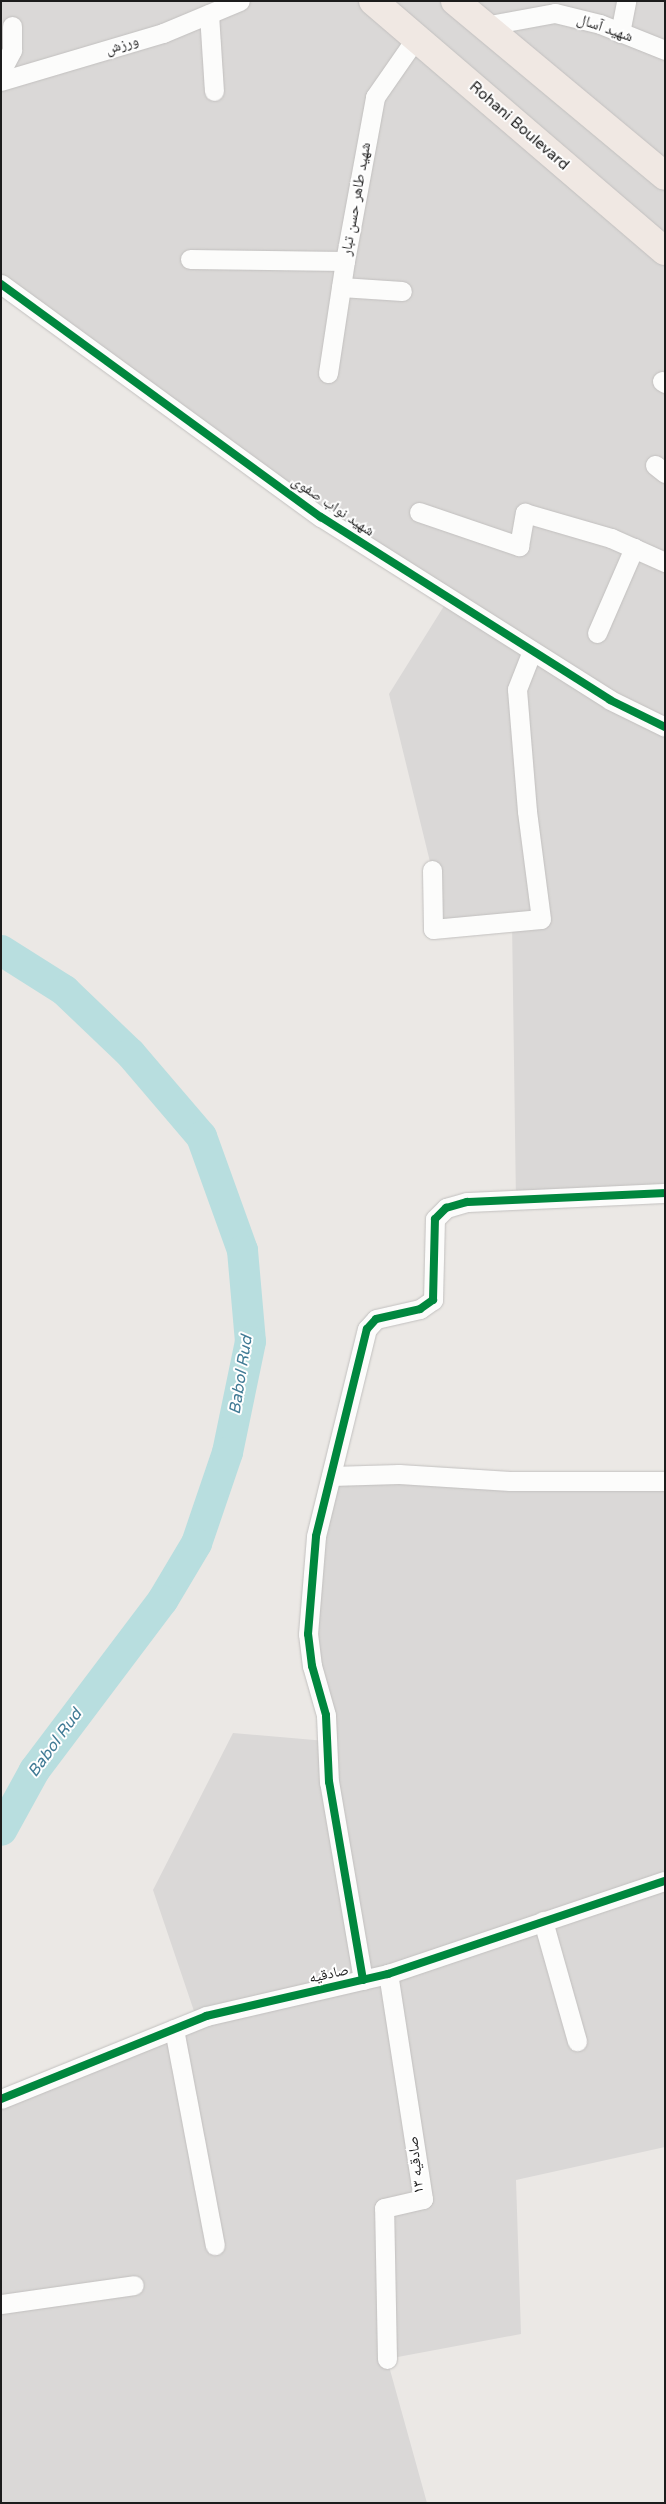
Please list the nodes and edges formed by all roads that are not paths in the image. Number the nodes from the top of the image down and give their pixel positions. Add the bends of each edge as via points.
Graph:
1 (240, 1) edge
2 (373, 1) edge
3 (455, 1) edge
4 (626, 1) edge
5 (573, 9) edge
6 (209, 14) junction
7 (12, 26) dead end
8 (484, 26) junction
9 (620, 33) junction
10 (416, 38) junction
11 (665, 50) edge
12 (1, 71) edge
13 (1, 81) edge
14 (214, 91) dead end
15 (665, 176) edge
16 (665, 251) edge
17 (190, 259) dead end
18 (345, 260) junction
19 (1, 284) edge
20 (341, 287) junction
21 (402, 291) dead end
22 (328, 373) dead end
23 (419, 512) dead end
24 (634, 548) junction
25 (665, 562) edge
26 (597, 633) dead end
27 (532, 651) junction
28 (665, 727) edge
29 (432, 870) dead end
30 (665, 1193) edge
31 (331, 1476) junction
32 (665, 1481) edge
33 (665, 1881) edge
34 (543, 1921) junction
35 (388, 1974) junction
36 (363, 1980) junction
37 (174, 2029) junction
38 (577, 2042) dead end
39 (1, 2099) edge
40 (215, 2245) dead end
41 (134, 2285) dead end
42 (1, 2304) edge
43 (386, 2359) dead end

1 - 6 street, ورزش
2 - 10 main road, Rohani Boulevard
3 - 8 main road
4 - 9 street
5 - 8 street, شهید آسال
5 - 9 street, شهید آسال
6 - 13 street, ورزش via 163,33
6 - 14 street
7 - 12 street via 12,50
8 - 15 main road
9 - 11 street, شهید آسال
10 - 16 main road, Rohani Boulevard
10 - 18 street, شهید طاهر حسن تبار via 375,97
17 - 18 street
18 - 20 street, شهید طاهر حسن تبار
19 - 27 street, شهید نواب صفوی via 320,517
20 - 21 street
20 - 22 street, شهید طاهر حسن تبار
23 - 24 street via 518,546 525,513
24 - 25 street
24 - 26 street
27 - 28 street, شهید نواب صفوی via 610,700
27 - 29 street via 517,689 527,811 541,919 433,929
30 - 31 street via 467,1202 438,1212 434,1226 436,1292 433,1300 420,1309 376,1318 367,1329
31 - 32 street via 399,1474 510,1481
31 - 36 street via 316,1536 308,1634 312,1666 326,1715 329,1782
33 - 34 street, صادقیه
34 - 35 street, صادقیه
34 - 38 street
35 - 36 street, صادقیه
35 - 43 street, صادقیه ۱۳ via 423,2199 384,2208
36 - 37 street, صادقیه via 206,2016
37 - 39 street, صادقیه
37 - 40 street
41 - 42 street

